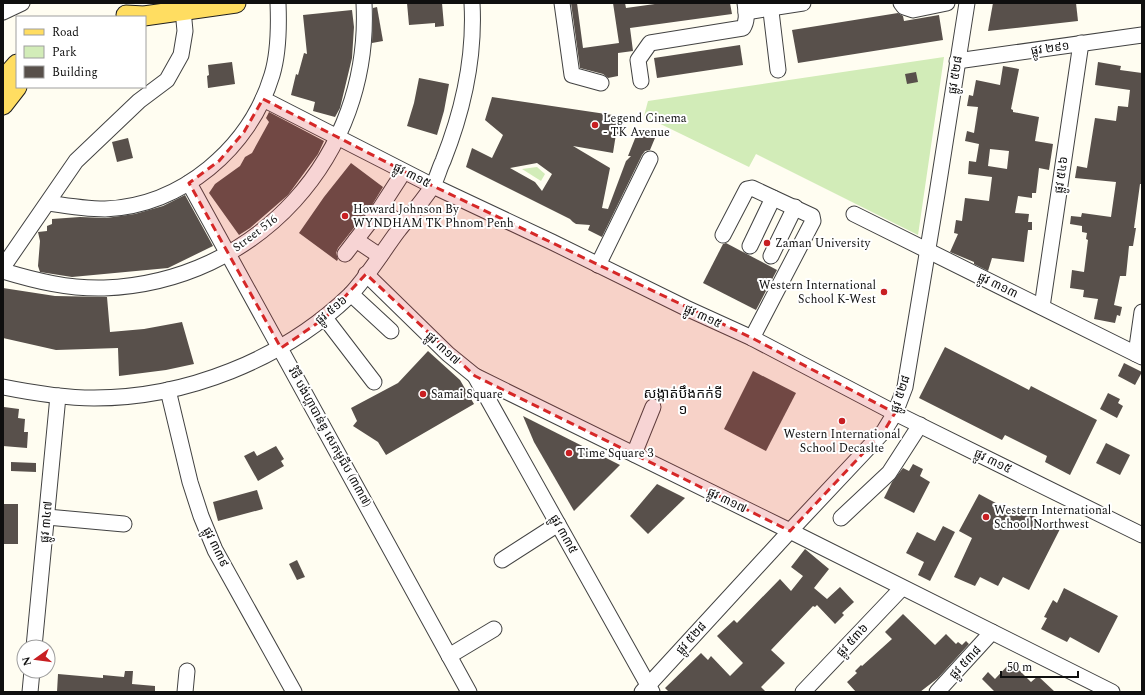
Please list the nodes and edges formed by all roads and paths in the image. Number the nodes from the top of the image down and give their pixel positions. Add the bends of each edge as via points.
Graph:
1 (22, 3) edge
2 (236, 3) edge
3 (278, 3) edge
4 (364, 3) edge
5 (472, 3) edge
6 (562, 3) edge
7 (803, 3) edge
8 (901, 3) edge
9 (947, 3) edge
10 (966, 3) edge
11 (771, 5) edge
12 (746, 8) edge
13 (183, 10) junction
14 (3, 12) edge
15 (135, 12) edge
16 (1142, 35) edge
17 (1081, 44) junction
18 (957, 61) junction
19 (16, 65) edge
20 (778, 70) dead end
21 (3, 80) edge
22 (641, 81) dead end
23 (601, 83) dead end
24 (16, 88) edge
25 (263, 99) junction
26 (3, 104) edge
27 (338, 137) junction
28 (650, 159) dead end
29 (401, 176) dead end
30 (189, 183) junction
31 (433, 186) junction
32 (773, 198) junction
33 (48, 203) junction
34 (795, 208) junction
35 (379, 210) junction
36 (854, 214) dead end
37 (403, 224) junction
38 (723, 235) dead end
39 (356, 240) junction
40 (750, 246) dead end
41 (928, 250) junction
42 (228, 254) junction
43 (345, 254) dead end
44 (380, 256) junction
45 (771, 256) dead end
46 (598, 265) junction
47 (3, 267) edge
48 (3, 271) edge
49 (366, 274) junction
50 (351, 294) junction
51 (1042, 307) junction
52 (1142, 312) edge
53 (325, 318) junction
54 (391, 331) dead end
55 (752, 338) junction
56 (280, 348) junction
57 (1139, 355) edge
58 (475, 376) junction
59 (374, 382) dead end
60 (3, 387) edge
61 (168, 390) junction
62 (58, 396) junction
63 (653, 407) dead end
64 (895, 413) junction
65 (920, 425) junction
66 (634, 454) junction
67 (47, 518) junction
68 (841, 518) dead end
69 (124, 524) dead end
70 (558, 524) junction
71 (790, 531) junction
72 (1142, 536) edge
73 (502, 560) dead end
74 (902, 588) junction
75 (494, 629) dead end
76 (992, 632) junction
77 (35, 639) edge
78 (449, 656) junction
79 (187, 671) dead end
80 (31, 679) edge
81 (1087, 687) edge
82 (647, 690) edge
83 (30, 692) edge
84 (185, 692) edge
85 (294, 692) edge
86 (469, 692) edge
87 (803, 692) edge
88 (937, 692) edge
89 (1112, 692) edge

1 - 14 street
2 - 13 main road
3 - 25 street via 277,50 272,75
4 - 27 street, Street 516 via 365,24 361,63 352,101
5 - 31 street, ផ្លូវ ៥១៦ via 472,46 466,84 454,134
6 - 23 street via 572,75
7 - 11 street
8 - 9 street via 913,10
10 - 18 street, ផ្លូវ ៥២៨
11 - 12 street
11 - 20 street
12 - 22 street via 746,23 743,28 650,43 638,60
13 - 15 main road
13 - 33 street via 185,31 181,55 167,80 139,101 76,161
16 - 17 street, ផ្លូវ ២៩១
17 - 18 street, ផ្លូវ ២៩១
17 - 51 street, ផ្លូវ ៥៤៦
18 - 41 street, ផ្លូវ ៥២៨
19 - 21 main road
24 - 26 main road
25 - 27 street, ផ្លូវ ៣១៥
25 - 30 street via 244,132 219,161
27 - 31 street, ផ្លូវ ៣១៥
27 - 42 street, Street 516 via 317,172 292,204 262,231
28 - 46 street
29 - 35 street
30 - 33 street via 163,196 106,209 76,208
30 - 42 street, វិថី បង់ហ្គាបាន់ឌូ សេកមូជីប (៣៣៧)
31 - 37 street, ផ្លូវ ៥១៦
31 - 46 street, ផ្លូវ ៣១៥
32 - 34 street
32 - 38 street via 752,188 747,189
32 - 40 street
33 - 47 street
34 - 45 street
34 - 55 street via 812,216 813,221
35 - 37 street
35 - 39 street
36 - 41 street, ផ្លូវ ៣១៣
37 - 44 street, ផ្លូវ ៥១៦
39 - 43 street
39 - 44 street
41 - 51 street, ផ្លូវ ៣១៣
41 - 64 street, ផ្លូវ ៥២៨ via 905,387
42 - 48 street, Street 516 via 205,266 172,277 138,285 103,288 41,282
42 - 56 street, វិថី បង់ហ្គាបាន់ឌូ សេកមូជីប (៣៣៧)
44 - 49 street, ផ្លូវ ៥១៦
46 - 55 street, ផ្លូវ ៣១៥
49 - 50 street, ផ្លូវ ៥១៦
49 - 58 street, ផ្លូវ ៣១៧ via 448,354
50 - 53 street, ផ្លូវ ៥១៦
50 - 54 street
51 - 57 street, ផ្លូវ ៣១៣
52 - 57 street
53 - 56 street, ផ្លូវ ៥១៦
53 - 59 street
55 - 64 street, ផ្លូវ ៣១៥
56 - 61 street, ផ្លូវ ៥១៦ via 226,373
56 - 78 street, វិថី បង់ហ្គាបាន់ឌូ សេកមូជីប (៣៣៧)
58 - 66 street, ផ្លូវ ៣១៧
58 - 70 street, ផ្លូវ ៣៣៥
60 - 62 street, ផ្លូវ ៥១៦
61 - 62 street, ផ្លូវ ៥១៦ via 94,398
61 - 85 street, ផ្លូវ ៣៣៩ via 190,482 215,550
62 - 67 street, ផ្លូវ ៣៤៧
63 - 66 street
64 - 65 street, ផ្លូវ ៣១៥
64 - 71 street, ផ្លូវ ៥២៨ via 884,431
65 - 68 street via 888,473
65 - 72 street, ផ្លូវ ៣១៥
66 - 71 street, ផ្លូវ ៣១៧
67 - 69 street
67 - 77 street, ផ្លូវ ៣៤៧
70 - 73 street
70 - 82 street, ផ្លូវ ៣៣៥
71 - 74 street, ផ្លូវ ៣១៧
71 - 82 street, ផ្លូវ ៥២៨
74 - 76 street, ផ្លូវ ៣១៧
74 - 87 street, ផ្លូវ ៥៣៦
75 - 78 street
76 - 81 street, ផ្លូវ ៣១៧
76 - 88 street, ផ្លូវ ៥៣៨
78 - 86 street, វិថី បង់ហ្គាបាន់ឌូ សេកមូជីប (៣៣៧)
79 - 84 street
80 - 83 street
81 - 89 street, ផ្លូវ ៣១៧

